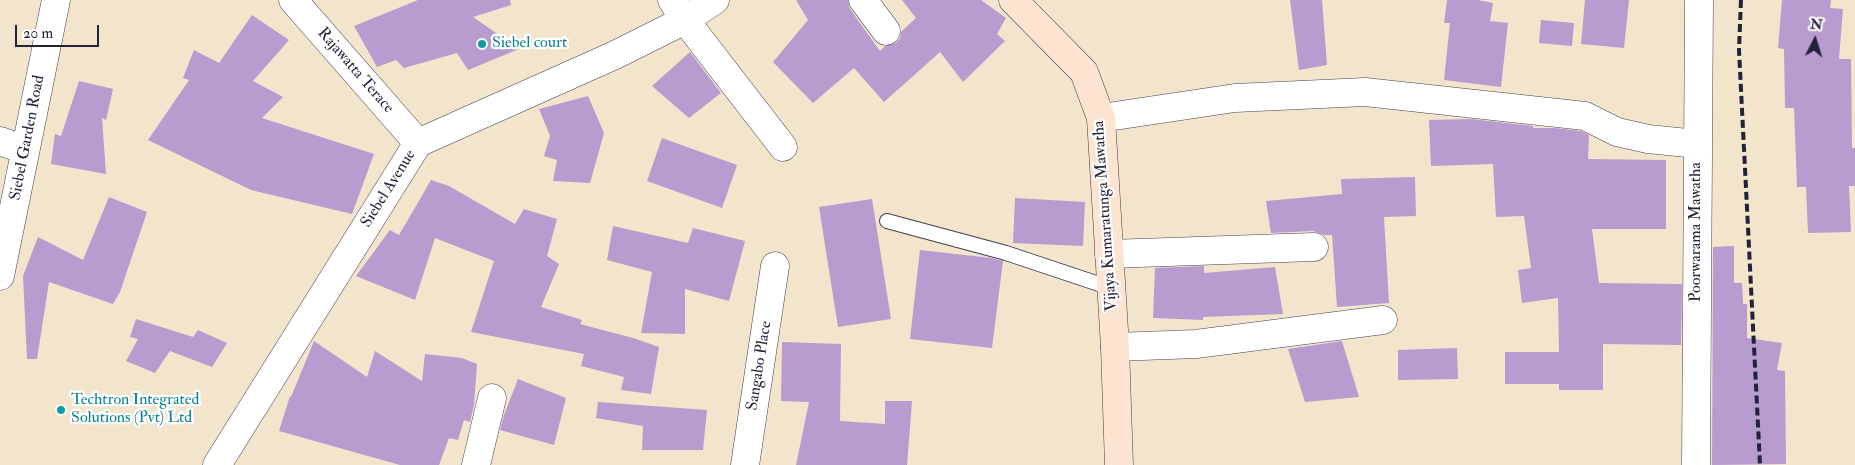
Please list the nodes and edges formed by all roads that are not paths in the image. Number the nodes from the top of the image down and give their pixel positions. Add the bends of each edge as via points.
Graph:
1 (56, 0) edge
2 (292, 0) edge
3 (715, 0) edge
4 (863, 0) edge
5 (1013, 0) edge
6 (1699, 0) edge
7 (678, 10) edge
8 (886, 31) dead end
9 (1101, 118) junction
10 (0, 141) edge
11 (418, 143) junction
12 (1697, 144) junction
13 (783, 147) dead end
14 (26, 150) junction
15 (887, 222) dead end
16 (1314, 247) dead end
17 (1109, 254) junction
18 (775, 266) dead end
19 (0, 276) edge
20 (1112, 288) junction
21 (1382, 320) dead end
22 (1115, 348) junction
23 (492, 398) dead end
24 (217, 465) edge
25 (476, 465) edge
26 (745, 465) edge
27 (1119, 465) edge
28 (1696, 465) edge

1 - 14 street, Siebel Garden Road
2 - 11 street, Rajawatta Terace
3 - 7 street, Siebel Avenue
4 - 8 street
5 - 9 main road, Vijaya Kumaratunga Mawatha via 1084,72
6 - 12 street, Poorwarama Mawatha
7 - 11 street, Siebel Avenue via 615,55
7 - 13 street
9 - 12 street via 1235,98 1365,92 1586,116 1617,132
9 - 17 main road, Vijaya Kumaratunga Mawatha
10 - 14 street
11 - 24 street, Siebel Avenue
12 - 28 street, Poorwarama Mawatha
14 - 19 street, Siebel Garden Road
15 - 20 lane via 1006,253
16 - 17 street
17 - 20 main road, Vijaya Kumaratunga Mawatha
18 - 26 street, Sangabo Place
20 - 22 main road, Vijaya Kumaratunga Mawatha
21 - 22 street via 1196,344
22 - 27 main road, Vijaya Kumaratunga Mawatha
23 - 25 street

